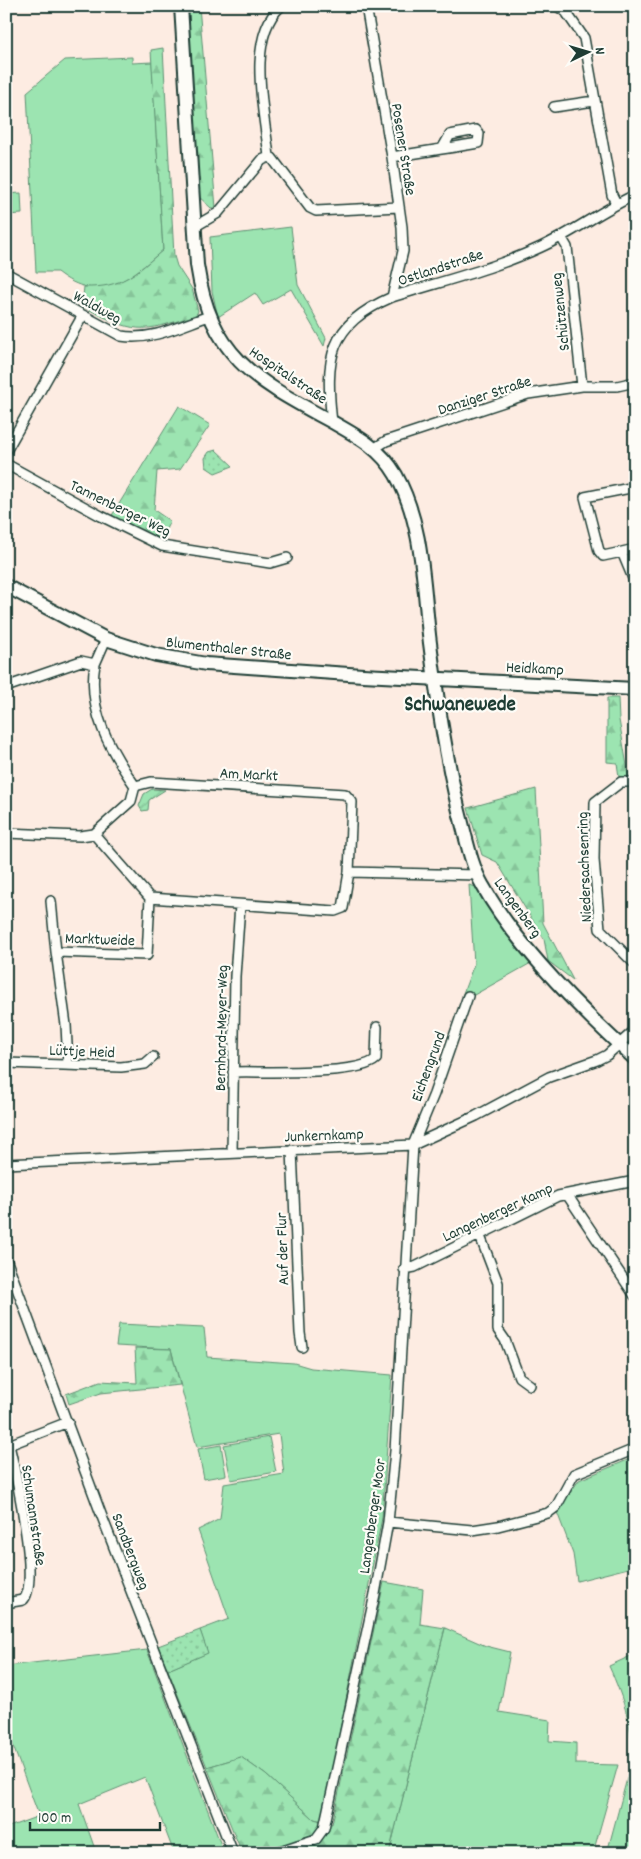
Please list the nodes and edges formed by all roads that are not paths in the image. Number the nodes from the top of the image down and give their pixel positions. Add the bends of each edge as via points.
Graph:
1 (182, 6) edge
2 (281, 6) edge
3 (366, 6) edge
4 (557, 6) edge
5 (594, 101) junction
6 (554, 106) dead end
7 (442, 149) dead end
8 (269, 157) junction
9 (392, 157) junction
10 (635, 195) edge
11 (616, 203) junction
12 (399, 207) junction
13 (194, 227) junction
14 (561, 237) junction
15 (6, 273) edge
16 (392, 297) junction
17 (83, 315) junction
18 (209, 316) junction
19 (635, 382) edge
20 (582, 386) junction
21 (332, 422) junction
22 (375, 448) junction
23 (6, 452) edge
24 (6, 464) edge
25 (635, 487) edge
26 (635, 549) edge
27 (622, 552) junction
28 (287, 558) dead end
29 (635, 582) edge
30 (6, 586) edge
31 (106, 639) junction
32 (95, 664) junction
33 (434, 678) junction
34 (6, 687) edge
35 (635, 689) edge
36 (635, 782) edge
37 (136, 786) junction
38 (6, 833) edge
39 (94, 834) junction
40 (349, 872) junction
41 (478, 875) junction
42 (150, 898) junction
43 (51, 901) dead end
44 (240, 904) junction
45 (56, 952) junction
46 (635, 964) edge
47 (468, 996) dead end
48 (377, 1028) dead end
49 (635, 1030) edge
50 (619, 1045) junction
51 (153, 1056) dead end
52 (635, 1059) edge
53 (6, 1063) edge
54 (68, 1064) junction
55 (234, 1072) junction
56 (413, 1145) junction
57 (292, 1150) junction
58 (232, 1153) junction
59 (6, 1164) edge
60 (635, 1181) edge
61 (568, 1196) junction
62 (480, 1236) junction
63 (6, 1258) edge
64 (404, 1269) junction
65 (635, 1296) edge
66 (302, 1347) dead end
67 (530, 1385) dead end
68 (68, 1422) junction
69 (8, 1446) edge
70 (635, 1449) edge
71 (388, 1522) junction
72 (6, 1603) edge
73 (233, 1853) edge
74 (274, 1853) edge

1 - 13 main road, Hospitalstraße
2 - 8 street via 268,24 260,59
3 - 9 street, Posener Straße
4 - 5 street via 566,12 584,38
5 - 6 street
5 - 11 street
7 - 9 street
8 - 12 street via 310,208 316,211
8 - 13 street via 262,160 218,213
9 - 12 street, Posener Straße
10 - 11 street, Ostlandstraße
11 - 14 street, Ostlandstraße
12 - 16 street, Posener Straße via 403,251
13 - 18 main road, Hospitalstraße via 201,291
14 - 16 street, Ostlandstraße via 524,254
14 - 20 street, Schützenweg via 567,247
15 - 17 street, Waldweg
16 - 21 street, Ostlandstraße via 354,318 335,344 330,370
17 - 18 street, Waldweg via 121,336 135,338 163,333
17 - 23 street
18 - 21 main road, Hospitalstraße via 219,338 243,365 288,397
19 - 20 street, Danziger Straße via 616,386
20 - 22 street, Danziger Straße via 528,394 386,441
21 - 22 main road, Hospitalstraße
22 - 33 main road, Hospitalstraße via 396,475 414,524
24 - 28 street, Tannenberger Weg via 162,546 270,563
25 - 27 street via 585,497 603,556
26 - 27 street
27 - 29 street
30 - 31 main road, Blumenthaler Straße
31 - 32 street
31 - 33 main road, Blumenthaler Straße via 156,655 206,664
32 - 34 street via 81,662
32 - 37 street via 93,689 96,710 118,762
33 - 35 main road, Heidkamp
33 - 41 main road, Langenberg via 449,769
36 - 46 street, Niedersachsenring via 621,782 596,802 594,860 600,929
37 - 39 street via 131,801
37 - 40 street, Am Markt via 151,782 345,794 352,802
38 - 39 street
39 - 42 street
40 - 41 street
40 - 44 street, Am Markt via 343,908 335,911
41 - 50 main road, Langenberg via 482,886 547,972
42 - 44 street, Am Markt
42 - 45 street, Marktweide via 146,955
43 - 45 street, Marktweide
44 - 55 street, Bernhard-Meyer-Weg
45 - 54 street, Marktweide
47 - 56 street, Eichengrund
48 - 55 street via 376,1059 363,1066 341,1070
49 - 50 street, Junkernkamp
50 - 52 main road, Langenberg
50 - 56 street, Junkernkamp via 597,1060 547,1077 476,1116
51 - 54 street, Lüttje Heid via 145,1064 121,1067
53 - 54 street, Lüttje Heid
55 - 58 street, Bernhard-Meyer-Weg
56 - 57 street, Junkernkamp
56 - 64 street, Langenberger Moor
57 - 58 street, Junkernkamp
57 - 66 street, Auf der Flur
58 - 59 street, Junkernkamp
60 - 61 street, Langenberger Kamp
61 - 62 street, Langenberger Kamp via 558,1196
61 - 65 street
62 - 64 street, Langenberger Kamp via 415,1267
62 - 67 street via 498,1283 498,1330 519,1377
63 - 68 street, Sandbergweg
64 - 71 street, Langenberger Moor via 396,1451
68 - 69 street
68 - 73 street, Sandbergweg
69 - 72 street, Schumannstraße via 21,1503 29,1592 23,1600
70 - 71 street via 574,1474 556,1507 548,1513 472,1530
71 - 74 street, Langenberger Moor via 324,1828 316,1839

